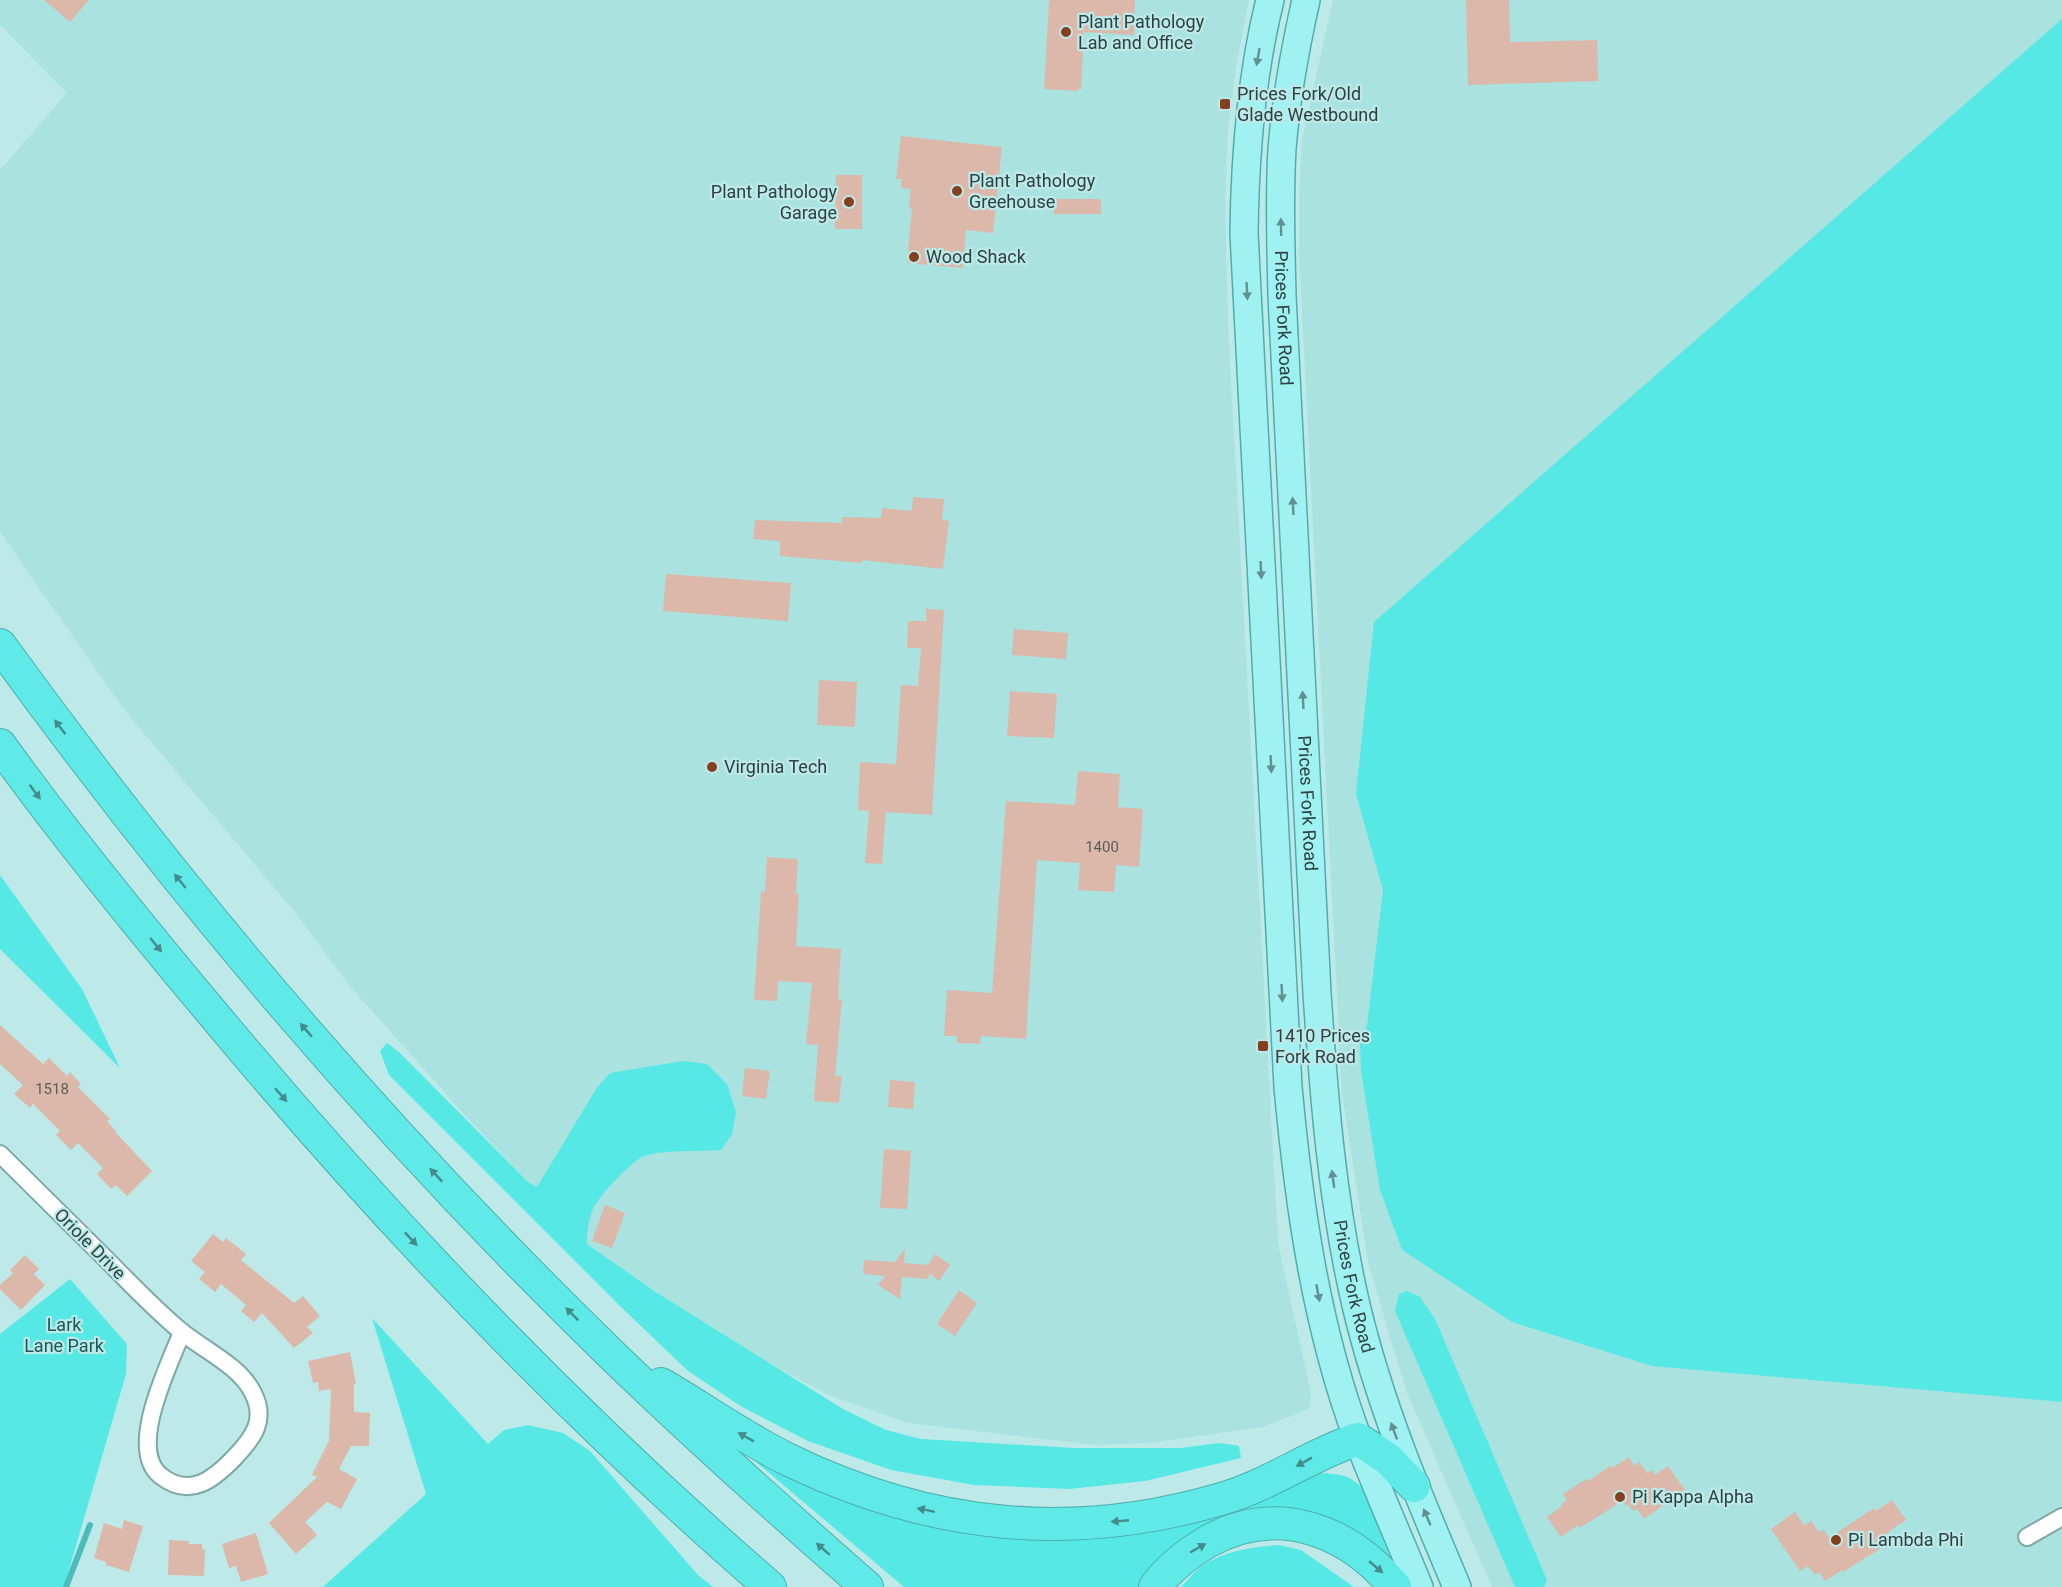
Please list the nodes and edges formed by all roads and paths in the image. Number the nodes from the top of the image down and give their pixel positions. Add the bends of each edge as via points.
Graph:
1 (1270, 0) edge
2 (1306, 0) edge
3 (0, 645) edge
4 (0, 745) edge
5 (0, 1154) edge
6 (182, 1332) junction
7 (613, 1356) junction
8 (1358, 1438) junction
9 (1414, 1486) junction
10 (2062, 1517) edge
11 (2027, 1537) dead end
12 (770, 1587) edge
13 (867, 1587) edge
14 (1155, 1587) edge
15 (1395, 1587) edge
16 (1419, 1587) edge
17 (1457, 1587) edge

1 -> 8 main road, Prices Fork Road via 1251,110 1244,233 1286,1055 1306,1235 1322,1316
9 -> 2 main road, Prices Fork Road via 1356,1305 1341,1228 1324,1098 1280,209 1287,101
7 -> 3 highway via 438,1178 278,998 135,824
4 -> 12 highway via 192,990 375,1201 611,1441
5 - 6 street, Oriole Drive
6 - 6 street, Oriole Drive via 153,1409 147,1438 153,1468 176,1484 187,1486 208,1482 249,1442 258,1421 258,1407 249,1387 227,1363
8 -> 7 highway via 1330,1448 1267,1483 1172,1512 1074,1525 976,1519 906,1505 830,1479 749,1439
13 -> 7 highway
8 - 9 highway via 1388,1459
8 - 16 main road, Prices Fork Road
17 -> 9 main road, Prices Fork Road
10 - 11 street
14 -> 15 highway via 1190,1552 1218,1536 1246,1526 1278,1522 1308,1527 1335,1538 1361,1554

